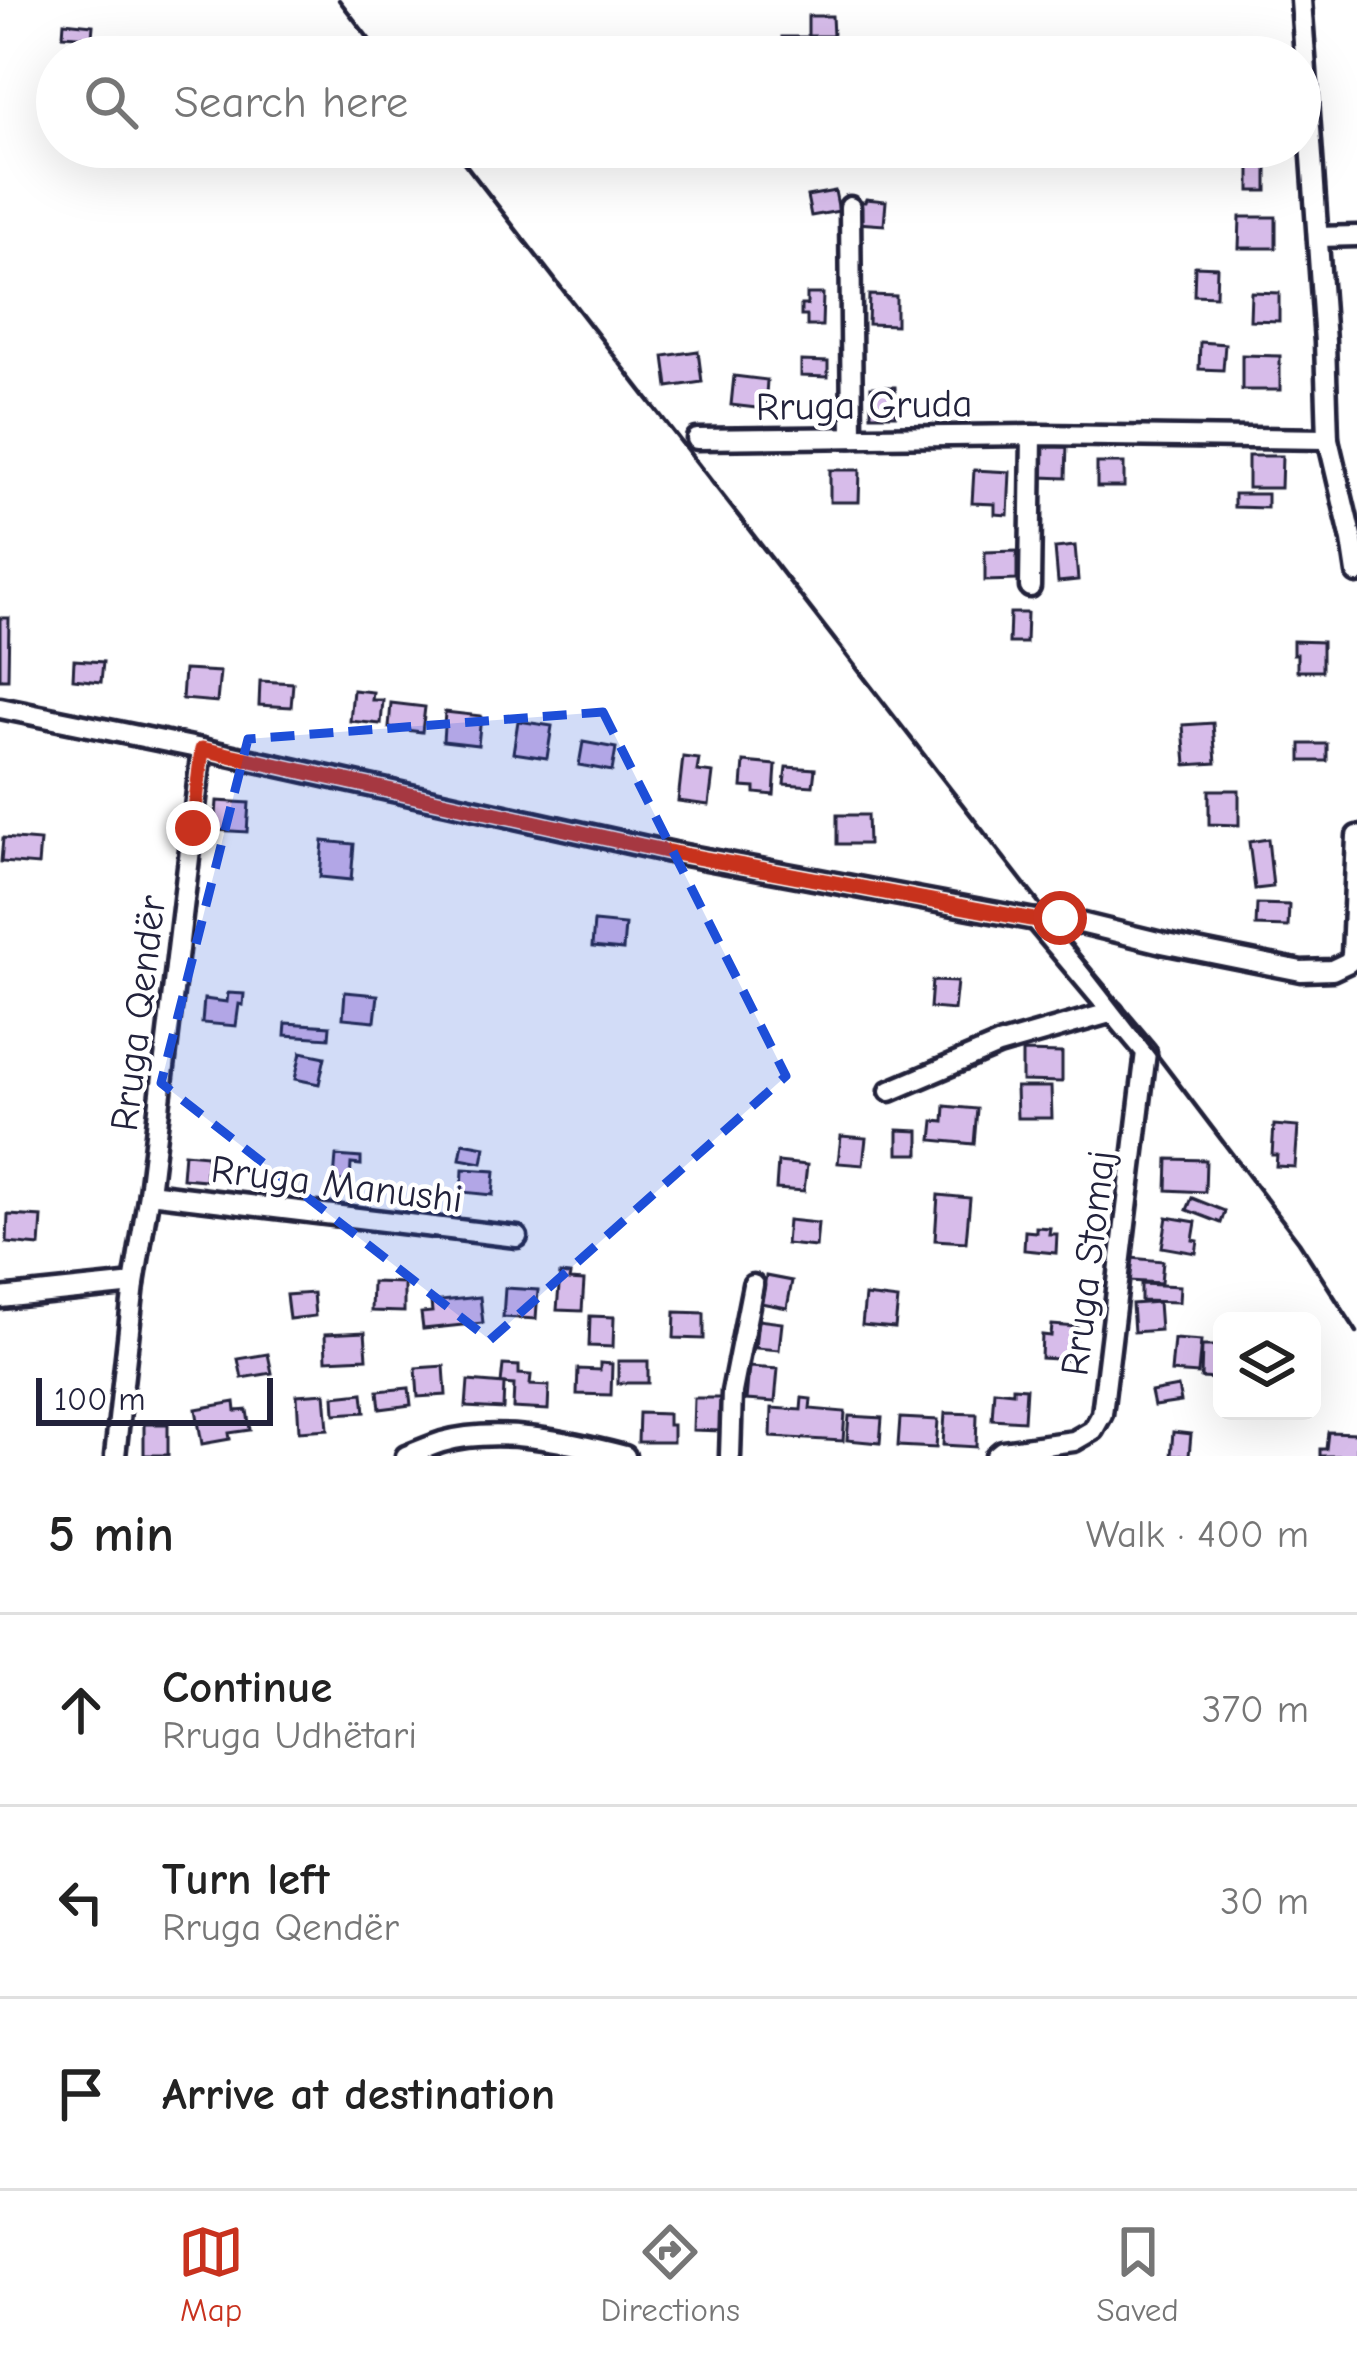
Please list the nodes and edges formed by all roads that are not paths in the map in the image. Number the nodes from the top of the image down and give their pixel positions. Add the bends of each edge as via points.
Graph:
1 (1301, 0) edge
2 (1304, 36) edge
3 (1313, 168) edge
4 (850, 207) dead end
5 (1357, 236) edge
6 (1318, 237) junction
7 (1032, 435) junction
8 (852, 437) junction
9 (698, 439) dead end
10 (1328, 439) junction
11 (1357, 573) edge
12 (1030, 587) dead end
13 (0, 708) edge
14 (202, 749) junction
15 (1357, 836) edge
16 (1035, 920) junction
17 (1354, 955) edge
18 (1113, 1012) junction
19 (890, 1091) dead end
20 (148, 1193) junction
21 (517, 1238) dead end
22 (134, 1283) junction
23 (753, 1285) dead end
24 (0, 1298) edge
25 (115, 1456) edge
26 (406, 1456) edge
27 (625, 1456) edge
28 (730, 1456) edge
29 (996, 1456) edge

1 - 2 street
3 - 6 street
4 - 8 street
5 - 6 street
6 - 10 street
7 - 8 street, Rruga Gruda
7 - 10 street, Rruga Gruda
7 - 12 street
8 - 9 street, Rruga Gruda
10 - 11 street
13 - 14 street
14 - 16 street via 674,853
14 - 20 street, Rruga Qendër
15 - 17 street
16 - 17 street via 1060,918 1301,970 1332,970
16 - 18 street, Rruga Stomaj
18 - 19 street via 998,1046
18 - 29 street, Rruga Stomaj via 1145,1052 1102,1414 1074,1441
20 - 21 street, Rruga Manushi
20 - 22 street, Rruga Qendër
22 - 24 street
22 - 25 street, Rruga Qendër
23 - 28 street via 732,1392
26 - 27 street via 488,1436

